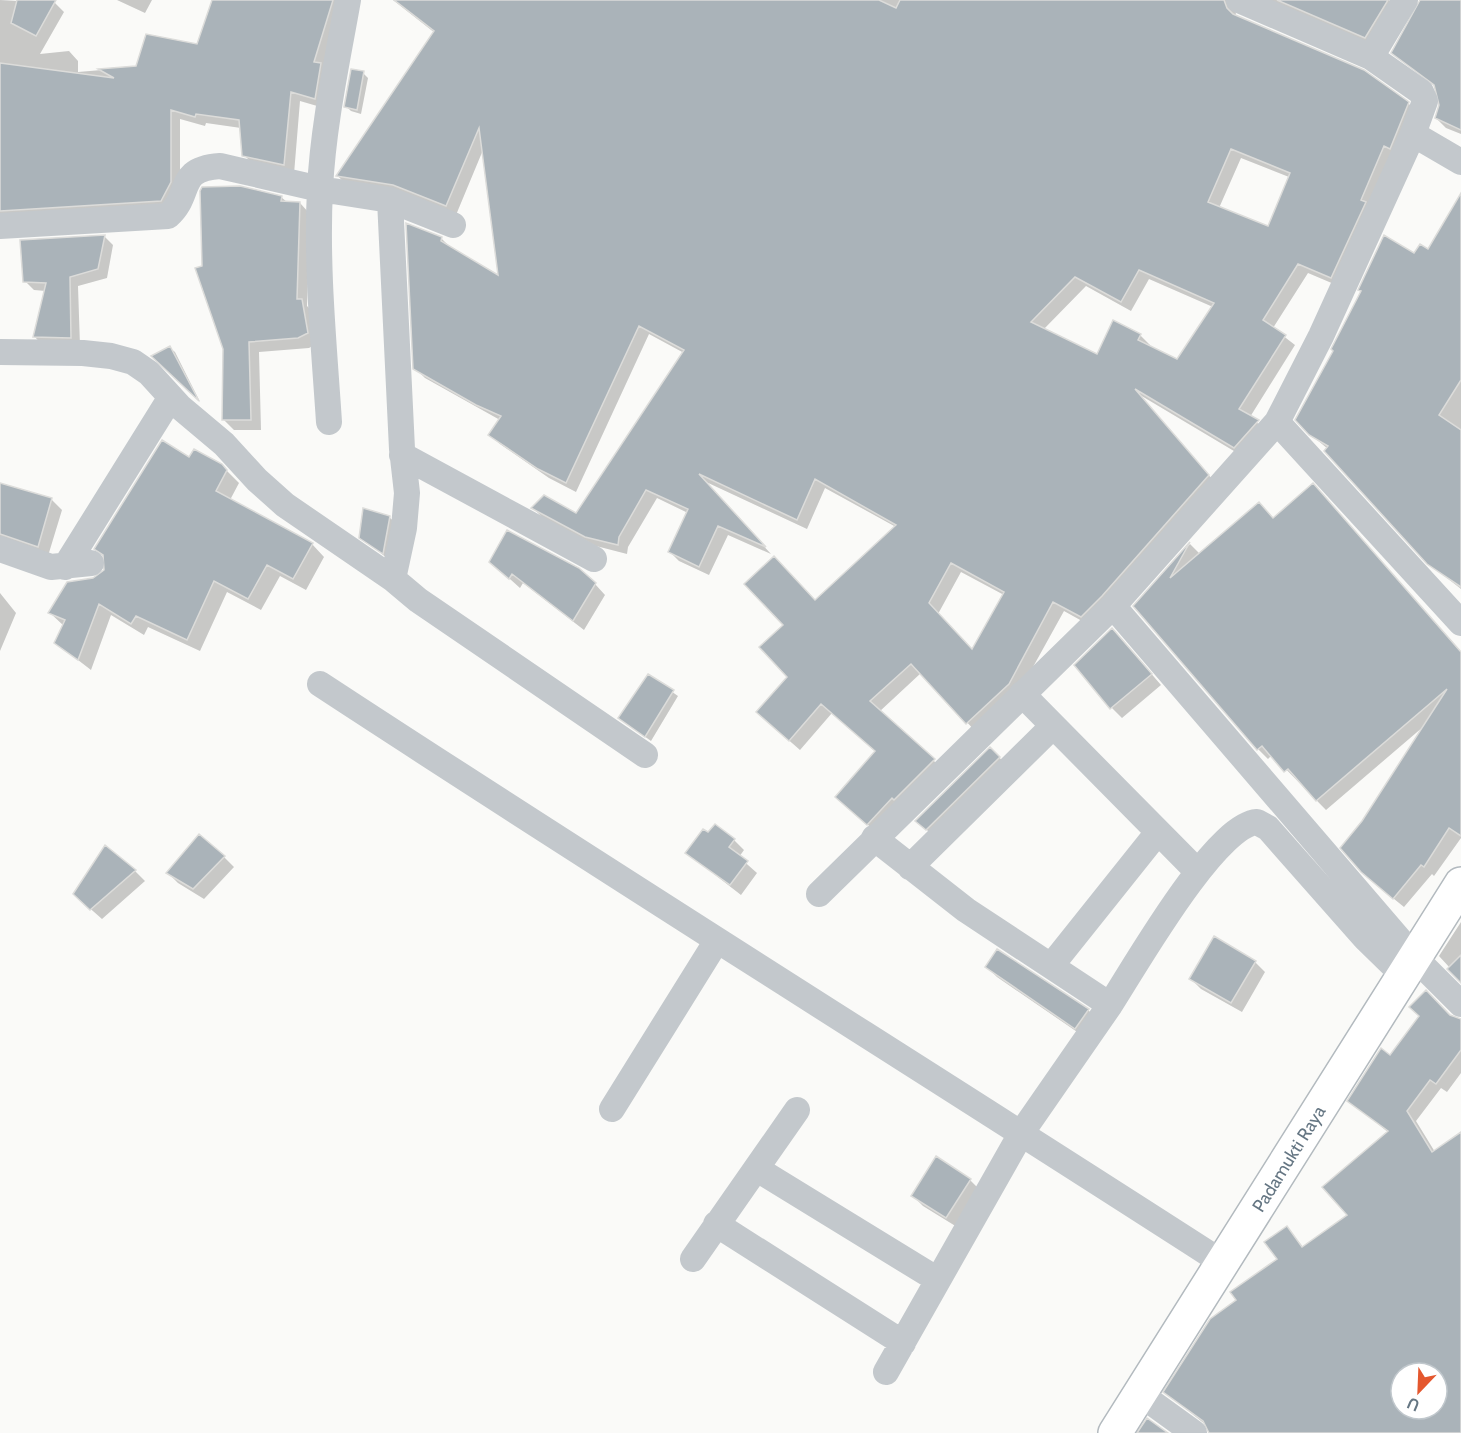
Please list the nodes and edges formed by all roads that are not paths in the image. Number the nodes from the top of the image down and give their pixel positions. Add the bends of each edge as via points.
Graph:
1 (348, 0) edge
2 (1239, 0) edge
3 (1405, 0) edge
4 (1371, 57) junction
5 (1413, 134) junction
6 (1461, 162) edge
7 (320, 189) junction
8 (390, 201) junction
9 (0, 225) edge
10 (453, 225) dead end
11 (0, 351) edge
12 (171, 397) junction
13 (329, 422) dead end
14 (1277, 422) junction
15 (402, 455) junction
16 (0, 549) edge
17 (594, 559) dead end
18 (91, 564) dead end
19 (65, 567) junction
20 (393, 579) junction
21 (1113, 606) junction
22 (1461, 623) edge
23 (320, 684) dead end
24 (1022, 694) junction
25 (1053, 726) junction
26 (645, 755) dead end
27 (1158, 832) junction
28 (874, 838) junction
29 (910, 867) junction
30 (1197, 871) junction
31 (1461, 884) edge
32 (819, 894) dead end
33 (716, 942) junction
34 (1052, 966) junction
35 (1410, 968) junction
36 (1461, 1004) edge
37 (1110, 1005) junction
38 (612, 1109) dead end
39 (797, 1110) dead end
40 (1022, 1132) junction
41 (757, 1169) junction
42 (716, 1224) junction
43 (693, 1259) dead end
44 (1223, 1263) junction
45 (938, 1280) junction
46 (903, 1343) junction
47 (886, 1372) dead end
48 (1140, 1394) junction
49 (1114, 1433) edge
50 (1194, 1433) edge

1 - 7 street
2 - 4 street
3 - 4 street
4 - 5 street via 1425,95
5 - 6 street
5 - 14 street via 1321,336
7 - 8 street
7 - 9 street via 220,166 204,167 188,178 168,216
7 - 13 street via 320,295
8 - 10 street
8 - 15 street
11 - 12 street via 111,356 133,362
12 - 19 street
12 - 20 street via 285,505
14 - 21 street
14 - 22 street
15 - 17 street
15 - 20 street via 407,494
16 - 19 street via 34,563
18 - 19 street
20 - 26 street
21 - 24 street
21 - 35 street
23 - 33 street
24 - 25 street
24 - 28 street
25 - 27 street
25 - 29 street
27 - 30 street
27 - 34 street
28 - 29 street
28 - 32 street
29 - 34 street via 966,910
30 - 35 street via 1244,826 1251,822 1261,824 1377,950
30 - 37 street
31 - 35 street, Padamukti Raya
33 - 38 street
33 - 40 street
34 - 37 street
35 - 36 street
35 - 44 street, Padamukti Raya
37 - 40 street
39 - 41 street
40 - 44 street
40 - 45 street
41 - 42 street
41 - 45 street
42 - 43 street
42 - 46 street
44 - 48 street, Padamukti Raya
45 - 46 street
46 - 47 street
48 - 49 street, Padamukti Raya
48 - 50 street

